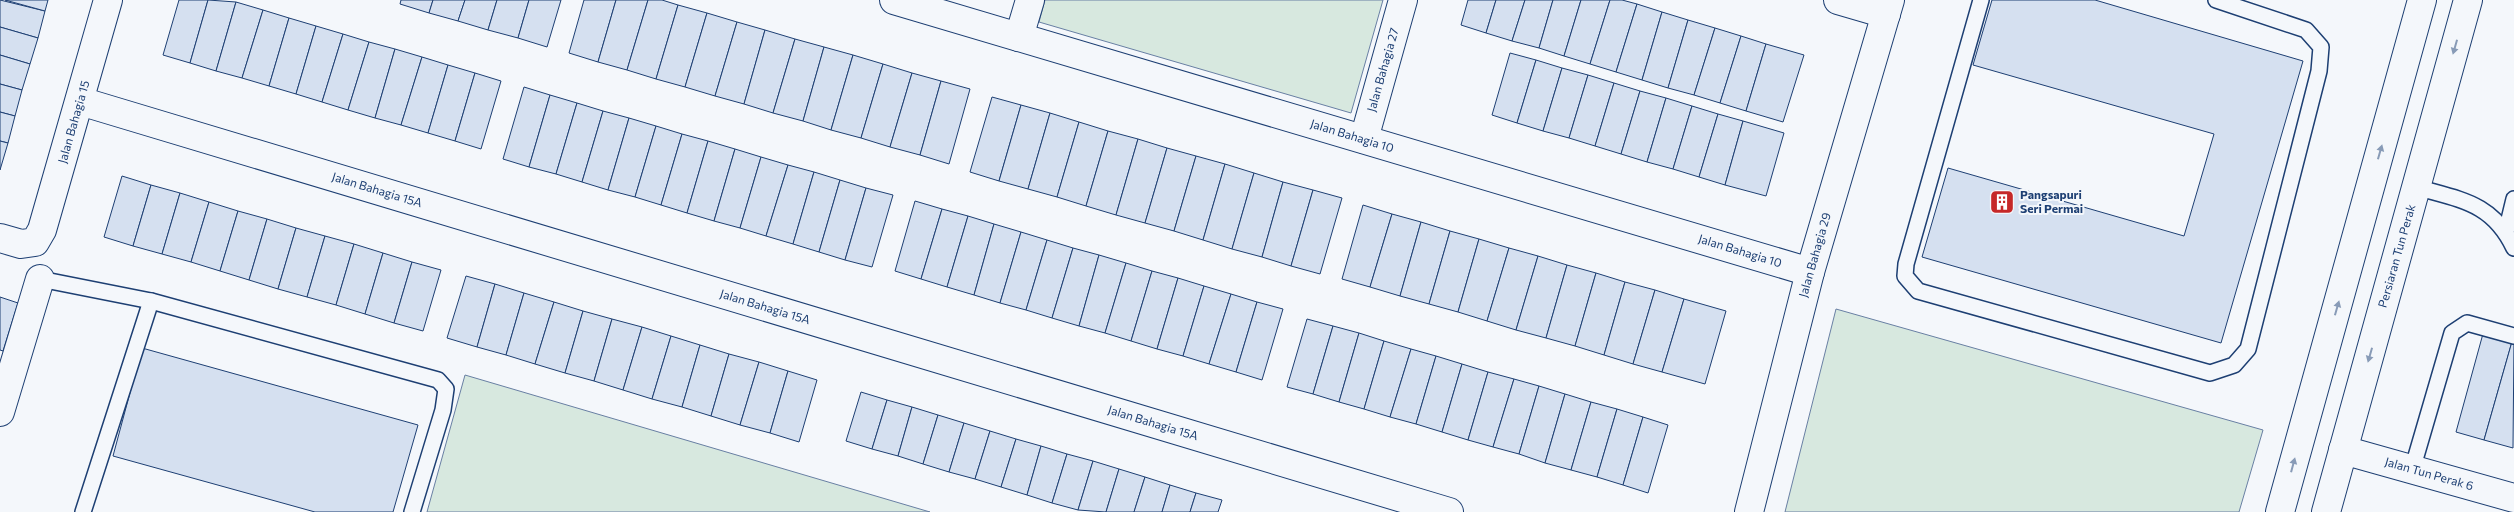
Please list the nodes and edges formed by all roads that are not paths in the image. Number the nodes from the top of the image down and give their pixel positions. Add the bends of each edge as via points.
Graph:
1 (108, 0) edge
2 (894, 0) edge
3 (1030, 0) edge
4 (1403, 0) edge
5 (1838, 0) edge
6 (1981, 0) edge
7 (2216, 0) edge
8 (2422, 0) edge
9 (2468, 0) edge
10 (1888, 7) edge
11 (1019, 37) junction
12 (80, 101) junction
13 (1364, 139) junction
14 (2416, 187) junction
15 (2514, 198) edge
16 (2506, 232) junction
17 (0, 238) edge
18 (2514, 248) edge
19 (1810, 272) junction
20 (40, 279) joint
21 (151, 301) junction
22 (2514, 336) edge
23 (0, 412) edge
24 (2343, 450) junction
25 (2412, 470) junction
26 (2514, 498) edge
27 (83, 512) edge
28 (412, 512) edge
29 (1449, 512) edge
30 (1749, 512) edge
31 (2280, 512) edge
32 (2326, 512) edge

1 - 12 street, Jalan Bahagia 15
2 - 11 street, Jalan Bahagia 10
3 - 11 street
4 - 13 street, Jalan Bahagia 27
5 - 10 street
6 - 7 lane via 1905,276 1918,291 2210,373 2234,365 2248,349 2319,71 2321,46 2306,30
31 -> 8 street
9 -> 14 street, Persiaran Tun Perak
10 - 19 street, Jalan Bahagia 29
11 - 13 street, Jalan Bahagia 10
12 - 17 street, Jalan Bahagia 15 via 42,230 35,242 21,244
12 - 29 street, Jalan Bahagia 15A
13 - 19 street, Jalan Bahagia 10
14 - 16 lane via 2478,206
14 -> 24 street, Persiaran Tun Perak
15 - 16 lane
16 - 18 lane
19 - 30 street, Jalan Bahagia 29
20 - 21 lane
20 - 23 street
21 - 27 lane
21 - 28 lane via 438,380 446,389 443,410
22 - 25 lane via 2468,323 2452,333
24 - 25 street, Jalan Tun Perak 6
24 - 32 street, Persiaran Tun Perak
25 - 26 street, Jalan Tun Perak 6

